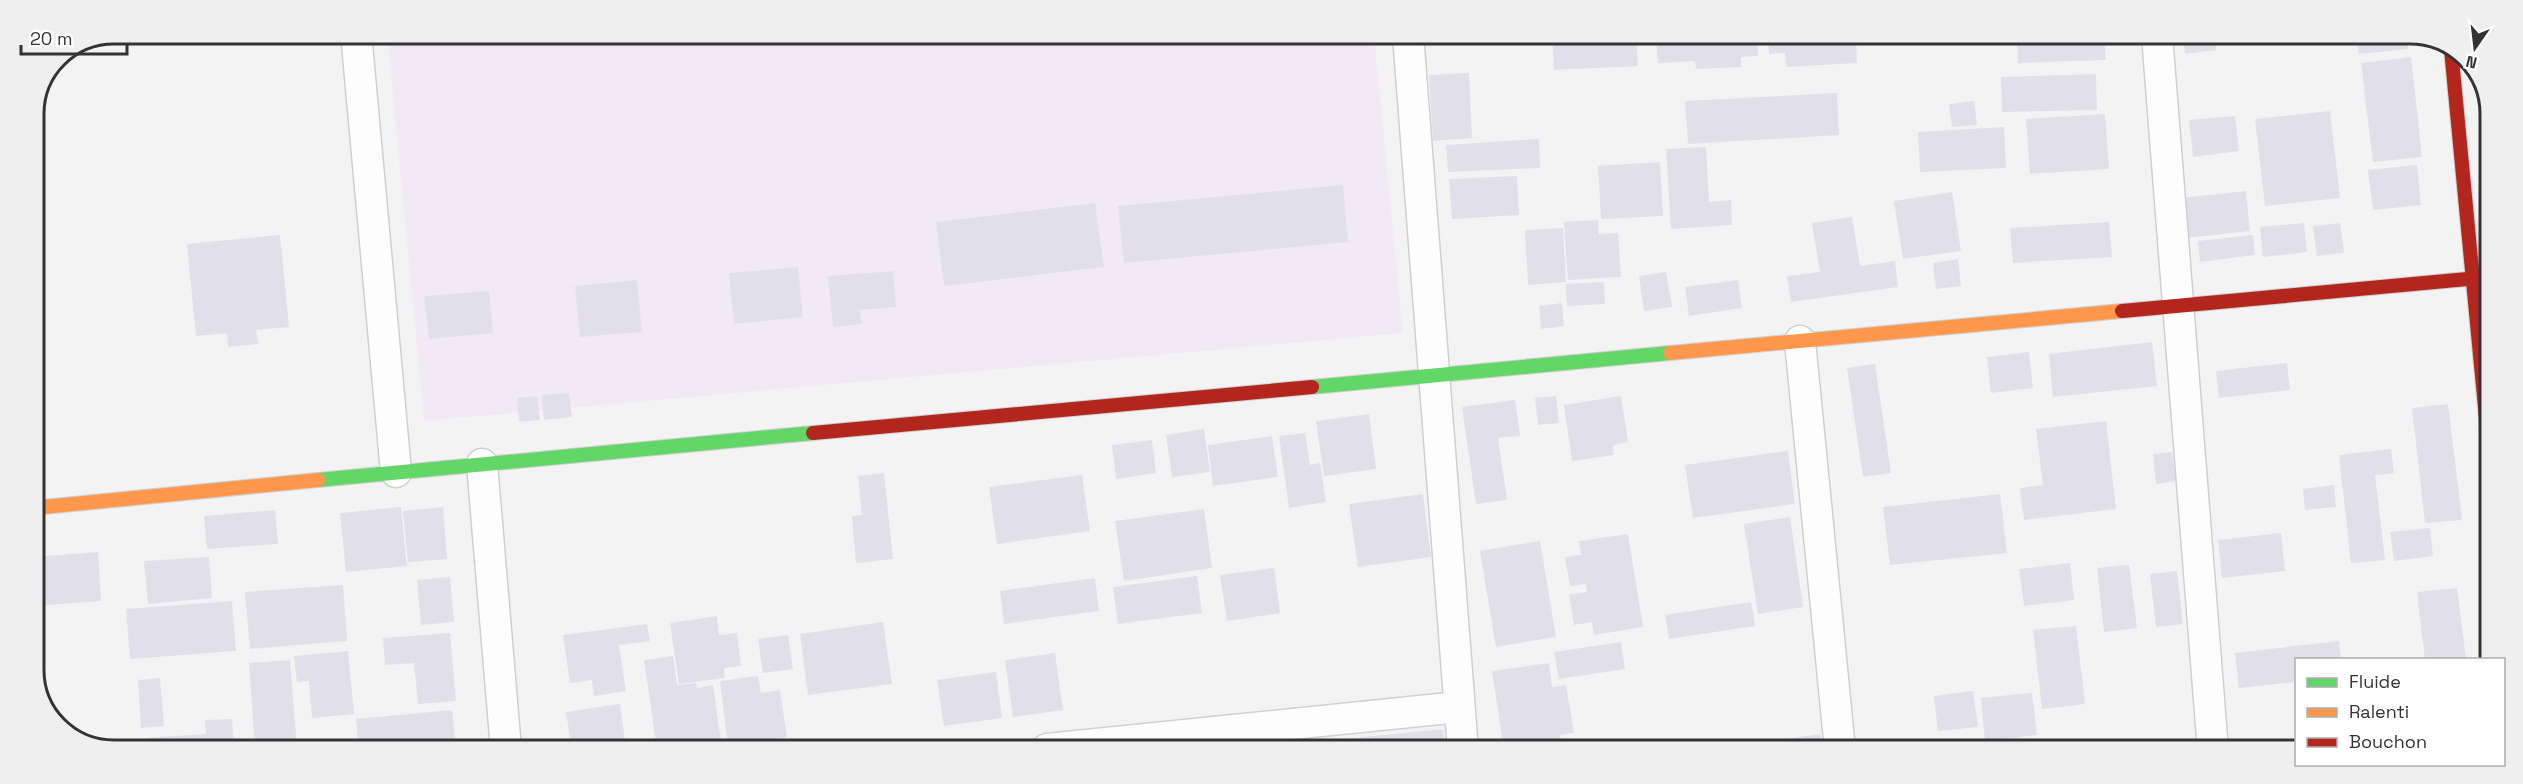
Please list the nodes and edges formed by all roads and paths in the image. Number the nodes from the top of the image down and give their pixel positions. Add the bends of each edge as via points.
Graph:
1 (357, 44) edge
2 (1409, 44) edge
3 (2158, 44) edge
4 (2454, 78) edge
5 (2479, 278) edge
6 (2472, 279) junction
7 (2178, 306) junction
8 (1800, 341) junction
9 (2479, 353) edge
10 (1436, 375) junction
11 (482, 464) junction
12 (396, 472) junction
13 (44, 507) edge
14 (1459, 706) junction
15 (505, 740) edge
16 (1193, 740) edge
17 (1462, 740) edge
18 (1839, 740) edge
19 (2212, 740) edge

1 - 12 street
2 - 10 street
3 - 7 street
4 - 6 street
5 - 6 street
6 - 7 street
6 - 9 street
7 - 8 street
7 - 19 street
8 - 10 street
8 - 18 street
10 - 11 street
10 - 14 street
11 - 12 street
11 - 15 street
12 - 13 street
14 - 16 street
14 - 17 street

